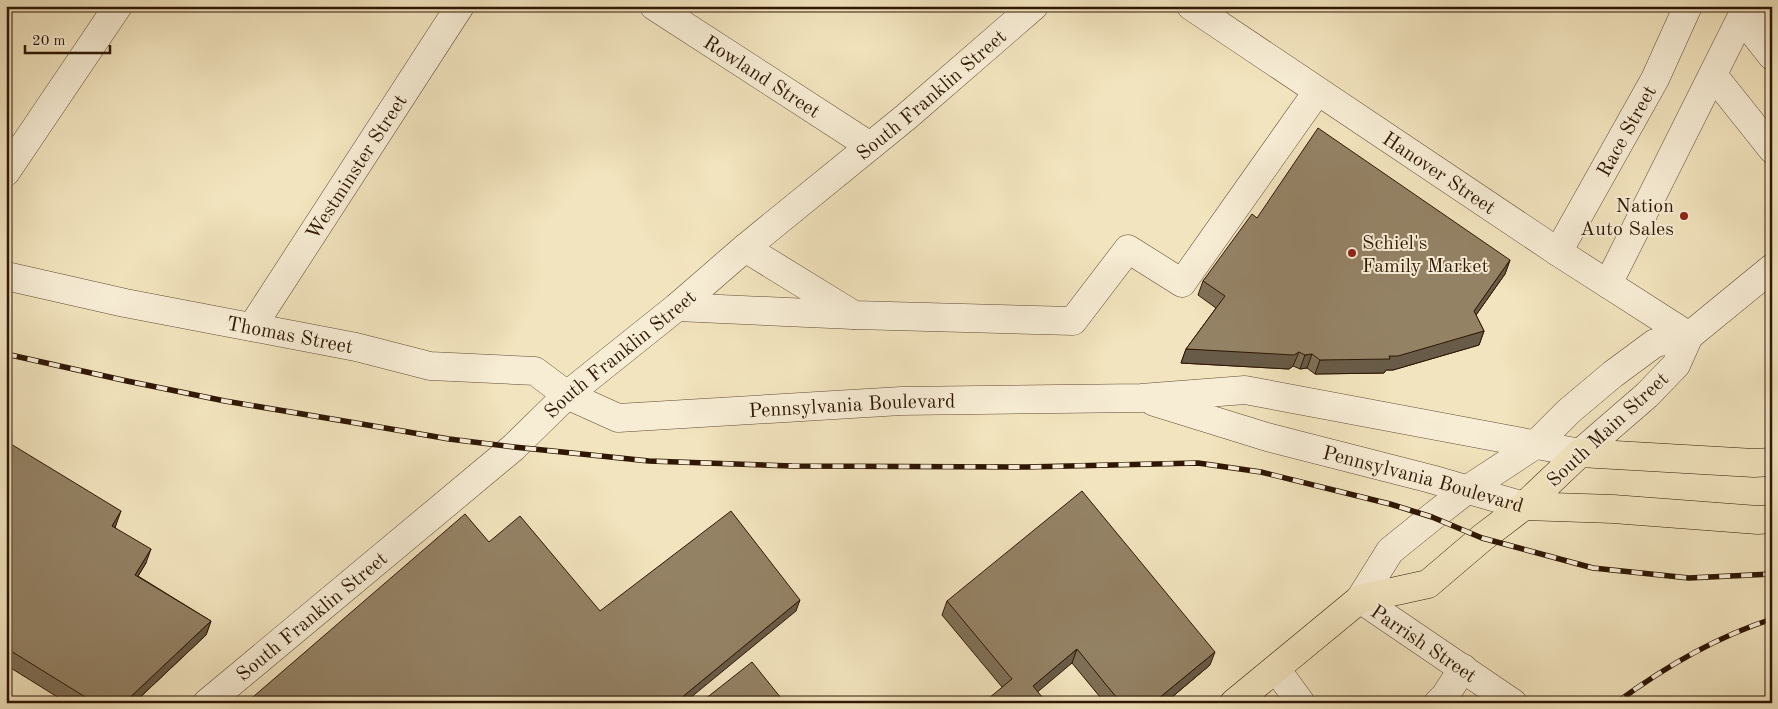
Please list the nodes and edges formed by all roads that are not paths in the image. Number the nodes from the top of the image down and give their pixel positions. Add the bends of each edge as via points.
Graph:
1 (118, 6) edge
2 (460, 6) edge
3 (654, 6) edge
4 (1034, 6) edge
5 (1191, 6) edge
6 (1688, 6) edge
7 (1766, 6) edge
8 (1744, 12) edge
9 (1772, 14) edge
10 (1772, 56) edge
11 (1713, 75) junction
12 (1317, 92) junction
13 (870, 146) junction
14 (1772, 149) edge
15 (6, 172) edge
16 (745, 248) junction
17 (1558, 252) junction
18 (1772, 268) edge
19 (6, 276) edge
20 (1608, 284) junction
21 (677, 307) junction
22 (854, 315) junction
23 (252, 326) junction
24 (1689, 336) junction
25 (567, 395) junction
26 (1141, 398) junction
27 (1535, 445) junction
28 (1580, 453) junction
29 (1772, 462) edge
30 (1468, 489) junction
31 (1524, 506) junction
32 (1772, 519) edge
33 (1360, 599) junction
34 (1463, 668) junction
35 (1276, 669) junction
36 (207, 703) edge
37 (1234, 703) edge
38 (1301, 703) edge
39 (1438, 703) edge
40 (1513, 703) edge

1 - 15 street
2 - 23 street, Westminster Street
3 - 13 street, Rowland Street
4 - 13 street, South Franklin Street
5 - 12 street, Hanover Street
6 - 17 street, Race Street via 1655,79
7 - 9 street
8 - 10 street
8 - 11 street
11 - 14 street
11 - 20 street
12 - 17 street, Hanover Street
12 - 22 street via 1182,284 1128,249 1073,321
13 - 16 street, South Franklin Street
16 - 21 street, South Franklin Street
16 - 22 street
17 - 20 street, Hanover Street
18 - 24 street, South Main Street
19 - 23 street, Thomas Street via 124,303
20 - 24 street, Hanover Street
21 - 22 street
21 - 25 street, South Franklin Street
23 - 25 street, Thomas Street via 430,366 535,372
24 - 27 street, South Main Street via 1655,343 1569,411
24 - 28 street, South Main Street via 1676,365 1647,395
25 - 26 street, Pennsylvania Boulevard via 618,418 901,401
25 - 36 street, South Franklin Street via 514,447
26 - 27 street, Pennsylvania Boulevard via 1245,390
26 - 30 street, Pennsylvania Boulevard via 1267,436
27 - 28 street, Pennsylvania Boulevard
27 - 30 street, South Main Street
28 - 29 main road, Pennsylvania Boulevard
28 - 31 main road, South Main Street
30 - 31 street, Pennsylvania Boulevard
30 - 33 street, South Main Street via 1390,551
31 - 32 main road, Pennsylvania Boulevard
31 - 33 main road, South Main Street via 1428,584
33 - 34 street, Parrish Street
33 - 35 main road, South Main Street
34 - 39 street
34 - 40 street, Parrish Street
35 - 37 main road, South Main Street
35 - 38 street

